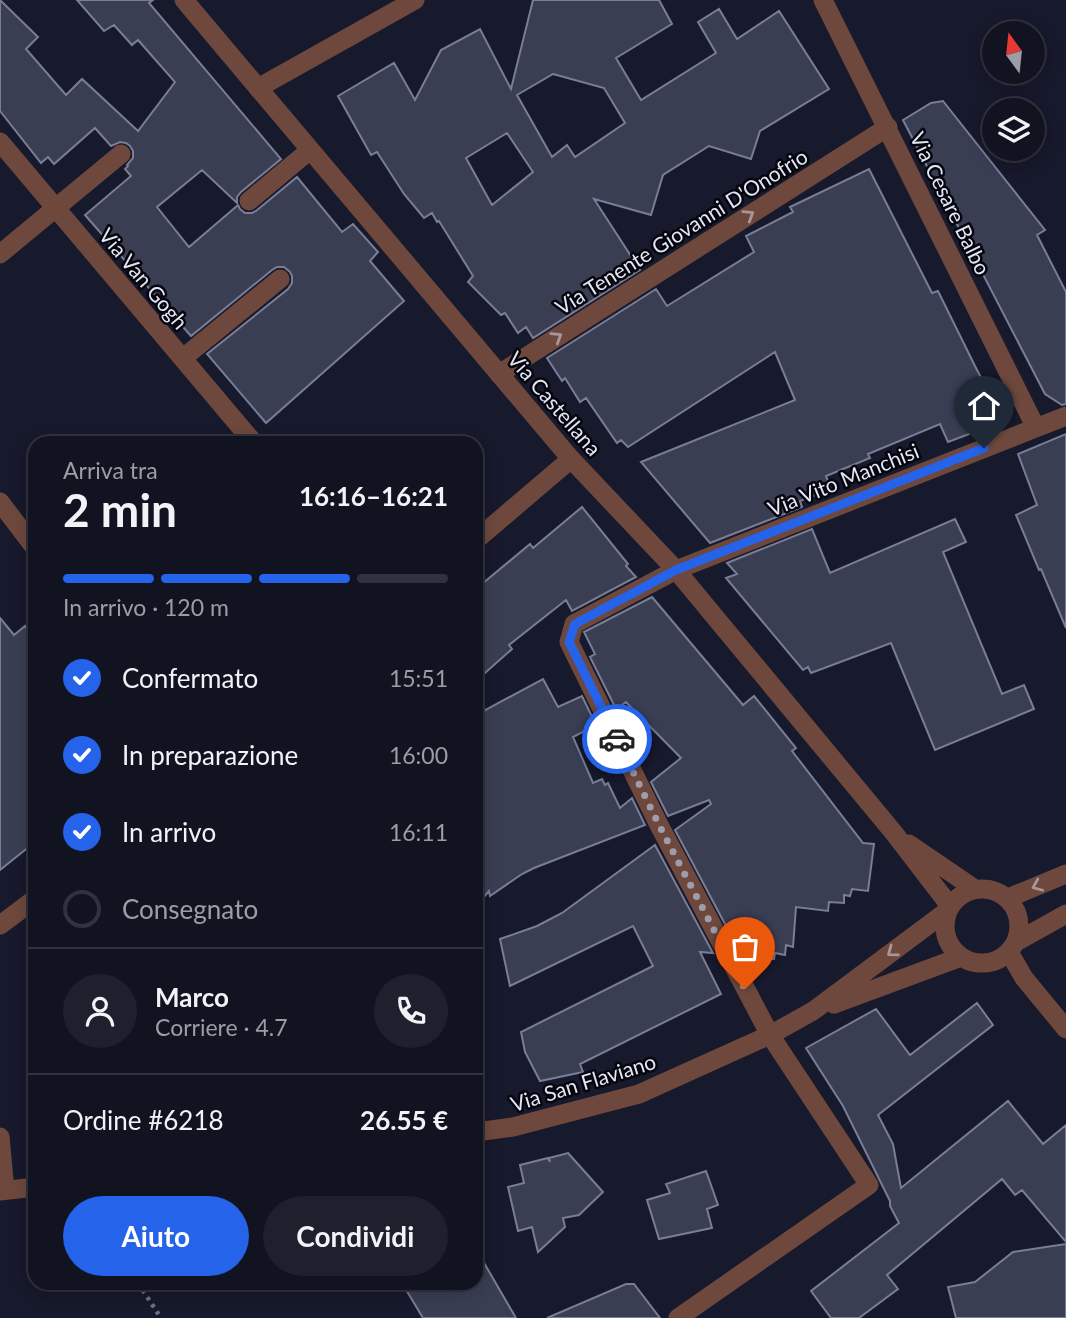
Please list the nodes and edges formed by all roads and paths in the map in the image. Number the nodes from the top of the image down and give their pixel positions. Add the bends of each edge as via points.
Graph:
1 (184, 0) edge
2 (415, 0) edge
3 (823, 0) edge
4 (258, 88) junction
5 (888, 127) junction
6 (0, 142) edge
7 (310, 150) junction
8 (121, 154) dead end
9 (249, 201) dead end
10 (57, 209) junction
11 (0, 254) edge
12 (280, 279) dead end
13 (183, 358) junction
14 (499, 374) junction
15 (1066, 415) edge
16 (1035, 428) junction
17 (248, 436) edge
18 (571, 459) junction
19 (0, 502) edge
20 (483, 534) edge
21 (28, 539) edge
22 (676, 570) junction
23 (894, 833) junction
24 (1066, 874) edge
25 (975, 889) junction
26 (1008, 898) junction
27 (28, 904) edge
28 (948, 909) junction
29 (1066, 914) edge
30 (0, 925) edge
31 (1012, 947) junction
32 (961, 957) junction
33 (813, 1012) junction
34 (1066, 1029) edge
35 (769, 1035) junction
36 (483, 1131) edge
37 (0, 1137) edge
38 (28, 1188) edge
39 (3, 1190) edge
40 (143, 1290) edge
41 (161, 1318) edge
42 (678, 1318) edge

1 - 4 street, Via Castellana
2 - 4 street
3 - 5 street, Via Cesare Balbo
4 - 7 street, Via Castellana
14 -> 5 street, Via Tenente Giovanni D'Onofrio
5 - 16 street, Via Cesare Balbo
6 - 10 street, Via Van Gogh
7 - 9 street
7 - 14 street, Via Castellana
8 - 10 street
10 - 11 street
10 - 13 street, Via Van Gogh
12 - 13 street
13 - 17 street, Via Van Gogh
14 - 18 street, Via Castellana
15 - 16 street, Via Vito Manchisi
16 - 22 street, Via Vito Manchisi
18 - 20 street
18 - 22 street, Via Castellana
19 - 21 street
22 - 23 street, Via Castellana
22 - 35 street, Via Vito Manchisi via 575,624 569,642
23 - 25 street, Via Castellana
23 - 28 street, Via Castellana
24 -> 26 street
25 - 26 street via 987,888
25 - 28 street via 960,895
26 - 31 street via 1019,919
27 - 30 street
28 - 32 street via 946,937
28 -> 33 street, Via San Flaviano
29 - 31 street
31 - 32 street via 986,963
31 - 34 street via 1024,978
32 - 33 street, Via San Flaviano
33 - 35 street, Via San Flaviano
35 - 36 street, Via San Flaviano via 639,1094
35 - 42 street, Via Vito Manchisi via 869,1185
37 - 39 street
38 - 39 street
40 - 41 path

